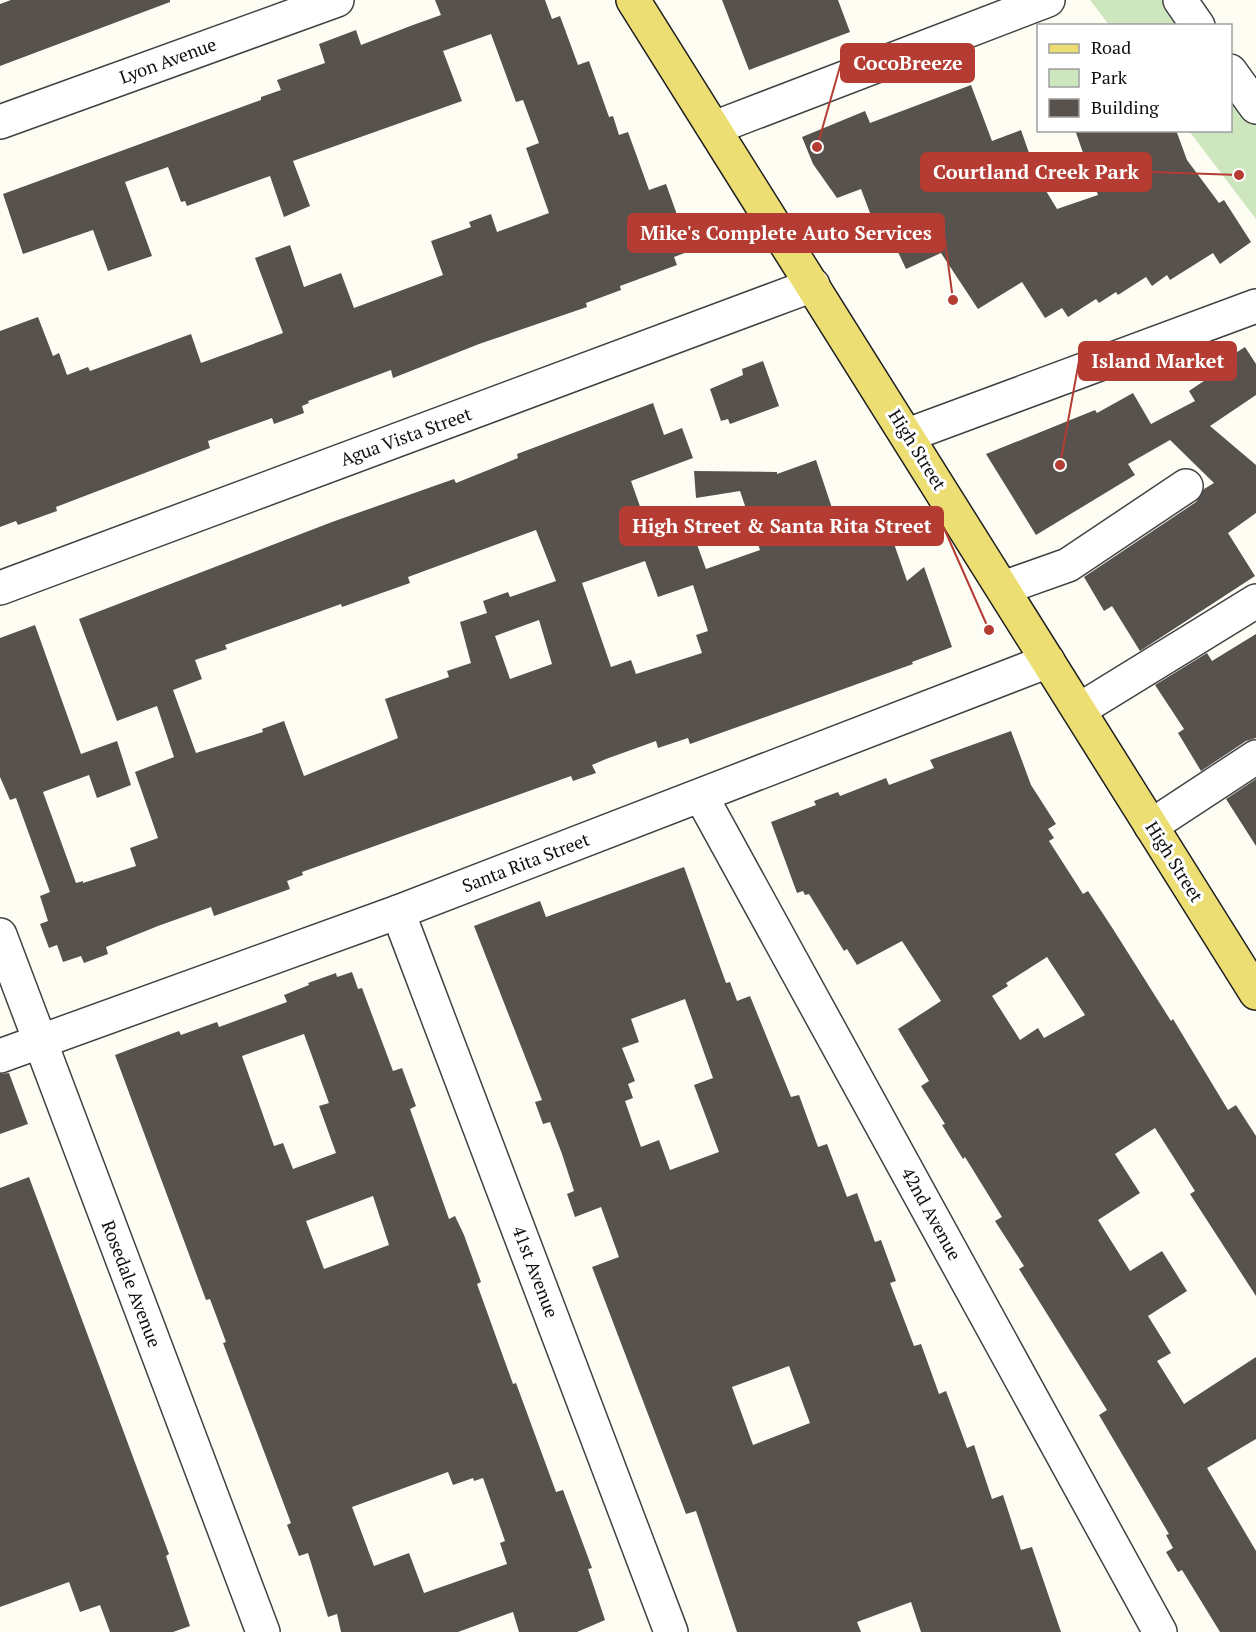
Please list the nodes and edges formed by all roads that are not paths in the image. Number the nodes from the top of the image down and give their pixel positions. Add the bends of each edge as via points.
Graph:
1 (337, 0) edge
2 (633, 0) edge
3 (1048, 0) edge
4 (1180, 0) edge
5 (1197, 24) edge
6 (1232, 74) edge
7 (1256, 107) edge
8 (0, 122) edge
9 (714, 128) junction
10 (813, 285) junction
11 (1256, 306) edge
12 (908, 435) junction
13 (1186, 486) dead end
14 (0, 588) edge
15 (1003, 588) junction
16 (1256, 601) edge
17 (1048, 661) junction
18 (1078, 710) junction
19 (1256, 757) edge
20 (701, 796) junction
21 (1151, 826) junction
22 (398, 912) junction
23 (0, 935) edge
24 (1256, 993) edge
25 (40, 1040) junction
26 (0, 1056) edge
27 (263, 1632) edge
28 (672, 1632) edge
29 (1160, 1632) edge

1 - 8 street, Lyon Avenue
2 - 9 main road, High Street
3 - 9 street
4 - 5 street
6 - 7 street
9 - 10 main road, High Street
10 - 12 main road, High Street
10 - 14 street, Agua Vista Street
11 - 12 street
12 - 15 main road, High Street
13 - 15 street via 1068,565
15 - 17 main road, High Street
16 - 18 street
17 - 18 main road, High Street
17 - 20 street, Santa Rita Street
18 - 21 main road, High Street
19 - 21 street
20 - 22 street, Santa Rita Street
20 - 29 street, 42nd Avenue
21 - 24 main road, High Street
22 - 25 street, Santa Rita Street
22 - 28 street, 41st Avenue
23 - 25 street, Rosedale Avenue
25 - 26 street, Santa Rita Street
25 - 27 street, Rosedale Avenue

